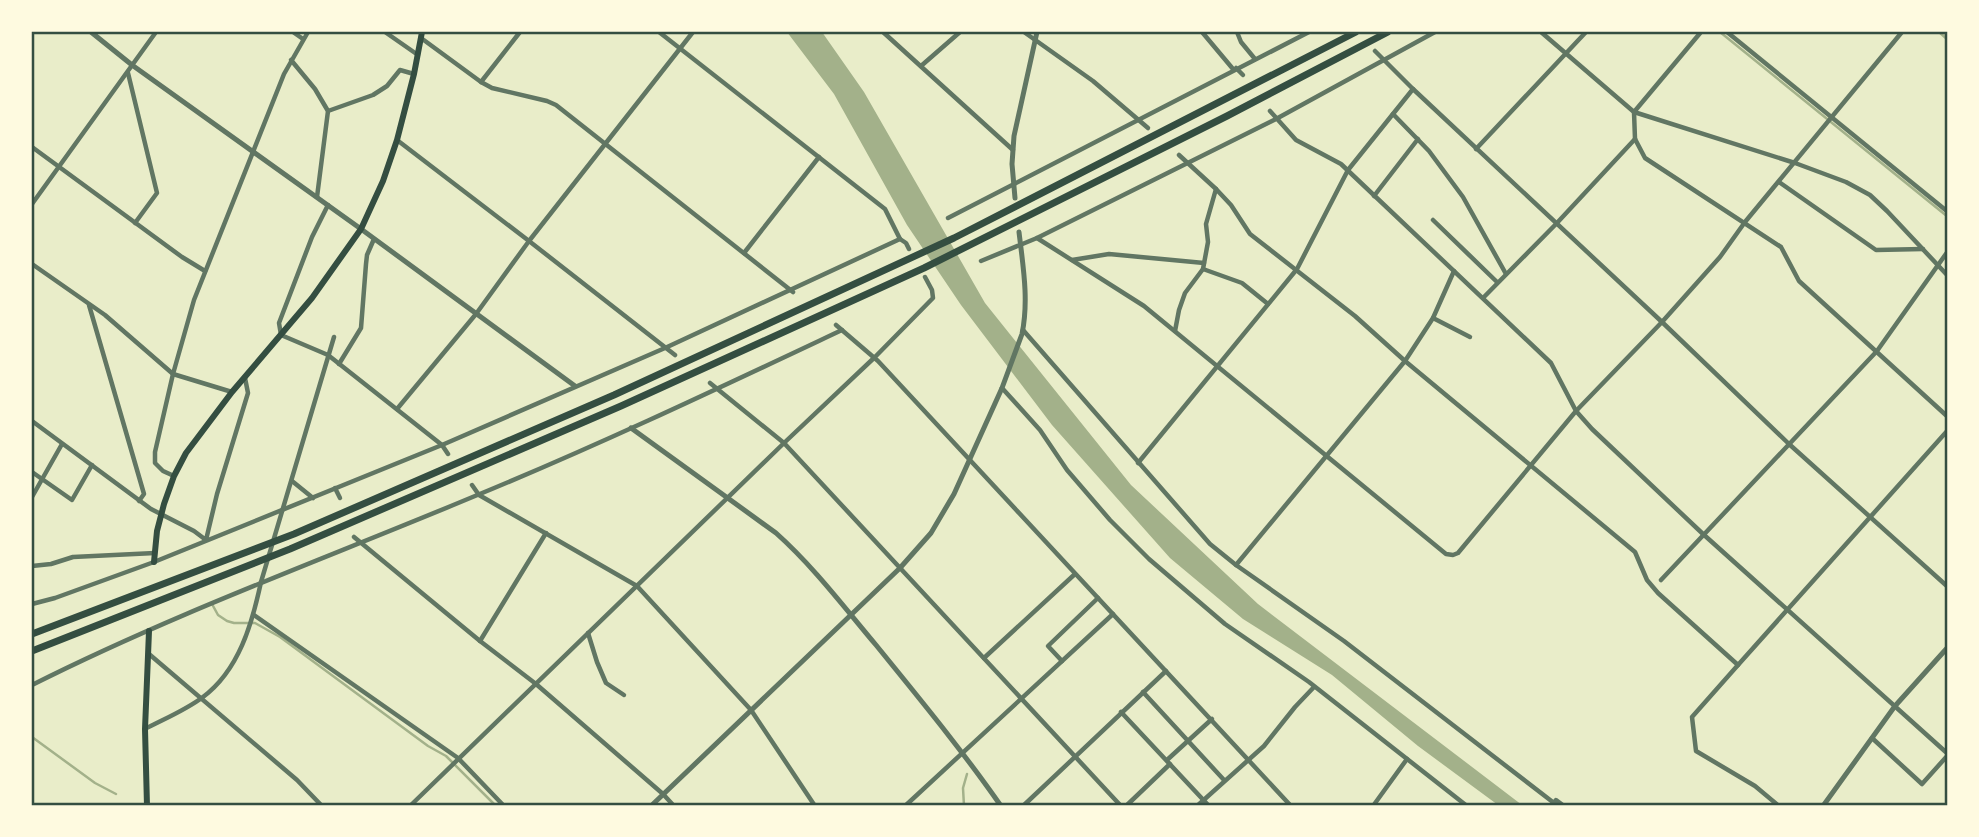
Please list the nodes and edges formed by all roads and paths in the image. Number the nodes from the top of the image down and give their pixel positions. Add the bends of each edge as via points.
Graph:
1 (91, 32) edge
2 (156, 32) edge
3 (293, 32) edge
4 (308, 32) edge
5 (385, 32) edge
6 (520, 32) edge
7 (659, 32) edge
8 (693, 32) edge
9 (883, 32) edge
10 (960, 32) edge
11 (1024, 32) edge
12 (1037, 32) edge
13 (1202, 32) edge
14 (1237, 32) edge
15 (1309, 32) edge
16 (1356, 32) edge
17 (1388, 32) edge
18 (1435, 32) edge
19 (1541, 32) edge
20 (1586, 32) edge
21 (1701, 32) edge
22 (1727, 32) edge
23 (1902, 32) edge
24 (422, 35) edge
25 (303, 39) junction
26 (1035, 39) junction
27 (680, 47) junction
28 (1375, 51) dead end
29 (1566, 54) junction
30 (418, 55) junction
31 (1255, 59) junction
32 (1381, 59) junction
33 (291, 60) junction
34 (132, 65) junction
35 (921, 66) junction
36 (1234, 69) junction
37 (128, 72) junction
38 (414, 74) junction
39 (1242, 75) dead end
40 (481, 82) junction
41 (1413, 89) junction
42 (328, 111) junction
43 (1270, 111) dead end
44 (1634, 112) junction
45 (1393, 114) junction
46 (1138, 119) junction
47 (1276, 119) junction
48 (1830, 119) junction
49 (1149, 128) dead end
50 (1418, 139) junction
51 (1634, 139) junction
52 (397, 140) junction
53 (606, 144) junction
54 (32, 147) edge
55 (1476, 149) junction
56 (1013, 150) junction
57 (253, 152) junction
58 (1179, 155) dead end
59 (819, 157) junction
60 (1187, 162) junction
61 (1795, 163) junction
62 (59, 167) junction
63 (1348, 170) junction
64 (1779, 182) junction
65 (1014, 183) junction
66 (1216, 189) junction
67 (1374, 196) junction
68 (317, 197) junction
69 (1015, 198) dead end
70 (32, 205) edge
71 (328, 205) junction
72 (1948, 212) edge
73 (948, 218) dead end
74 (1433, 220) dead end
75 (1745, 222) junction
76 (135, 223) junction
77 (1556, 224) junction
78 (361, 229) junction
79 (1020, 232) dead end
80 (1037, 238) junction
81 (374, 239) junction
82 (900, 239) junction
83 (529, 241) junction
84 (1021, 244) junction
85 (909, 249) dead end
86 (1923, 249) junction
87 (1948, 251) edge
88 (744, 253) junction
89 (1071, 260) junction
90 (981, 261) dead end
91 (32, 264) edge
92 (1937, 265) junction
93 (1204, 266) junction
94 (1297, 269) junction
95 (205, 271) junction
96 (1454, 271) junction
97 (925, 272) junction
98 (1506, 274) junction
99 (1948, 276) edge
100 (1497, 282) junction
101 (792, 291) junction
102 (1483, 298) junction
103 (88, 303) junction
104 (1268, 304) junction
105 (476, 314) junction
106 (1433, 318) junction
107 (1662, 322) junction
108 (836, 325) dead end
109 (842, 330) junction
110 (1175, 331) junction
111 (1022, 332) junction
112 (281, 335) junction
113 (334, 337) dead end
114 (1470, 337) dead end
115 (665, 348) junction
116 (1877, 351) junction
117 (328, 355) junction
118 (675, 355) dead end
119 (875, 357) junction
120 (1405, 361) junction
121 (339, 364) junction
122 (1218, 366) junction
123 (173, 374) junction
124 (245, 378) junction
125 (710, 383) dead end
126 (575, 386) junction
127 (1002, 386) junction
128 (717, 389) junction
129 (232, 392) junction
130 (397, 409) junction
131 (1576, 411) junction
132 (1948, 417) edge
133 (32, 421) edge
134 (631, 428) junction
135 (1948, 430) edge
136 (783, 443) junction
137 (62, 444) junction
138 (1789, 444) junction
139 (442, 445) junction
140 (448, 454) dead end
141 (1326, 455) junction
142 (970, 459) junction
143 (1138, 463) junction
144 (1531, 465) junction
145 (92, 466) junction
146 (32, 472) edge
147 (174, 476) junction
148 (41, 480) junction
149 (292, 481) junction
150 (472, 485) dead end
151 (335, 488) junction
152 (479, 495) junction
153 (32, 497) edge
154 (313, 498) junction
155 (340, 498) dead end
156 (728, 498) junction
157 (139, 501) junction
158 (284, 510) junction
159 (161, 514) junction
160 (1870, 518) junction
161 (546, 533) junction
162 (1703, 534) junction
163 (354, 537) dead end
164 (206, 540) junction
165 (361, 544) junction
166 (155, 552) junction
167 (154, 562) junction
168 (1236, 565) junction
169 (32, 566) edge
170 (900, 568) junction
171 (1075, 574) junction
172 (1661, 580) dead end
173 (261, 582) junction
174 (637, 586) junction
175 (1948, 587) edge
176 (1098, 598) junction
177 (32, 604) edge
178 (1787, 610) junction
179 (1113, 614) junction
180 (254, 615) junction
181 (851, 615) junction
182 (149, 631) junction
183 (32, 634) edge
184 (588, 634) junction
185 (480, 641) junction
186 (1948, 647) edge
187 (32, 650) edge
188 (149, 654) junction
189 (984, 658) junction
190 (1062, 661) junction
191 (1738, 665) junction
192 (1166, 671) junction
193 (536, 684) junction
194 (32, 685) edge
195 (1314, 687) junction
196 (1143, 692) junction
197 (624, 695) dead end
198 (202, 698) junction
199 (1021, 698) junction
200 (1895, 706) junction
201 (751, 710) junction
202 (1121, 712) junction
203 (1212, 719) junction
204 (145, 729) junction
205 (1872, 738) junction
206 (1188, 741) junction
207 (963, 752) junction
208 (1948, 754) edge
209 (1074, 756) junction
210 (458, 758) junction
211 (1248, 758) junction
212 (1407, 759) junction
213 (1169, 762) junction
214 (1224, 780) junction
215 (663, 794) junction
216 (1203, 799) junction
217 (1552, 804) edge
218 (146, 806) edge
219 (322, 806) edge
220 (410, 806) edge
221 (504, 806) edge
222 (651, 806) edge
223 (674, 806) edge
224 (815, 806) edge
225 (905, 806) edge
226 (1001, 806) edge
227 (1023, 806) edge
228 (1124, 806) edge
229 (1197, 806) edge
230 (1209, 806) edge
231 (1291, 806) edge
232 (1373, 806) edge
233 (1466, 806) edge
234 (1564, 806) edge
235 (1779, 806) edge
236 (1823, 806) edge

1 - 34 street
2 - 34 street
3 - 25 street
4 - 25 street
5 - 30 street
6 - 40 street
7 - 27 street
8 - 27 street
9 - 35 street
10 - 35 street
11 - 26 street
12 - 26 street
13 - 36 street
14 - 31 street
15 - 31 street
16 - 183 highway via 954,238 614,395 294,534
17 - 97 highway
18 - 32 street
19 - 29 street
20 - 29 street
21 - 44 street
22 - 48 street
23 - 48 street
24 - 30 main road
24 - 40 street
25 - 33 street
26 - 46 street
26 - 56 street
27 - 53 street
27 - 59 street
28 - 32 street
29 - 44 street
29 - 55 street
30 - 38 main road
31 - 36 street
32 - 41 street
32 - 47 street
33 - 42 street
33 - 57 street
34 - 37 street
34 - 57 street
35 - 56 street
36 - 39 street
36 - 46 street
37 - 62 street
37 - 76 street via 157,192
38 - 42 street via 400,70 373,95
38 - 52 main road
40 - 53 street via 556,105
41 - 45 street
41 - 55 street
42 - 68 street
43 - 47 street
44 - 51 street
44 - 61 street
45 - 50 street
45 - 63 street
46 - 49 street
46 - 65 street
47 - 60 street
47 - 63 street via 1296,140
48 - 61 street
48 - 72 street
50 - 67 street
50 - 98 street via 1463,197
51 - 75 street via 1645,158
51 - 77 street
52 - 78 main road
52 - 83 street
53 - 83 street
53 - 88 street
54 - 62 street
55 - 77 street
56 - 65 street
57 - 68 street
57 - 95 street
58 - 60 street
59 - 82 street via 885,209
59 - 88 street
60 - 66 street
60 - 80 street
61 - 64 street
61 - 86 street via 1870,195
62 - 70 street
62 - 76 street
63 - 67 street
63 - 94 street
64 - 75 street
64 - 86 street via 1876,250
65 - 69 street
65 - 73 street
66 - 93 street via 1206,224
66 - 94 street via 1250,234
67 - 96 street
68 - 71 street
71 - 78 street
71 - 112 street via 279,323
74 - 100 street
75 - 107 street
75 - 116 street via 1781,247 1799,281
76 - 95 street
77 - 98 street
77 - 107 street
78 - 81 street
78 - 112 main road
79 - 84 street
80 - 84 street
80 - 89 street
81 - 105 street
81 - 121 street via 367,255 361,328
82 - 85 street
82 - 101 street
83 - 105 street
83 - 115 street
84 - 90 street
84 - 111 street via 1026,292
86 - 92 street
87 - 92 street
88 - 101 street
89 - 93 street via 1109,254
89 - 110 street
91 - 103 street
92 - 99 street
92 - 116 street
93 - 104 street via 1242,283
93 - 110 street via 1185,293
94 - 104 street
94 - 120 street
95 - 123 street
96 - 102 street
96 - 106 street
97 - 119 street via 933,298
97 - 187 highway via 290,549
98 - 100 street
100 - 102 street
101 - 115 street
102 - 131 street via 1550,363
103 - 123 street
103 - 157 street via 144,494
104 - 122 street
105 - 126 street
105 - 130 street
106 - 114 street
106 - 120 street
107 - 131 street
107 - 138 street
108 - 109 street
109 - 119 street
109 - 128 street
110 - 122 street
111 - 127 street
111 - 143 street
112 - 117 street
112 - 124 main road
113 - 117 street
115 - 118 street
115 - 126 street
116 - 132 street
116 - 138 street
117 - 121 street
117 - 149 street
119 - 136 street
119 - 142 street
120 - 141 street
120 - 144 street
121 - 130 street
122 - 141 street
122 - 143 street
123 - 129 street
123 - 147 street via 155,463
124 - 129 main road
124 - 164 street via 248,393
125 - 128 street
126 - 139 street
127 - 142 street
127 - 195 street via 1110,520 1149,559 1225,624
128 - 134 street
128 - 136 street
129 - 147 main road
130 - 139 street
131 - 144 street
131 - 162 street
133 - 137 street
134 - 152 street
134 - 156 street
135 - 160 street
136 - 156 street
136 - 170 street
137 - 145 street
137 - 148 street
138 - 160 street
138 - 162 street
139 - 140 street
139 - 151 street
141 - 144 street via 1453,555
141 - 168 street
142 - 170 street via 940,519
142 - 171 street
143 - 168 street via 1210,544
144 - 191 street via 1635,552 1658,593
145 - 148 street via 72,500
145 - 157 street
146 - 148 street
147 - 159 main road
148 - 153 street
149 - 154 street
149 - 158 street
150 - 152 street
151 - 154 street
151 - 155 street
152 - 161 street
152 - 165 street
154 - 158 street
156 - 174 street
156 - 181 street via 793,548
157 - 159 street
158 - 164 street
158 - 173 street
159 - 164 street
159 - 166 main road
160 - 175 street
160 - 178 street
161 - 174 street
161 - 185 street
162 - 172 street
162 - 178 street
163 - 165 street
164 - 167 street
165 - 173 street
165 - 185 street
166 - 167 main road
166 - 169 street via 73,557
167 - 177 street
168 - 217 street via 1344,641
170 - 181 street
170 - 189 street
171 - 176 street
171 - 189 street
173 - 180 street
173 - 182 street
174 - 184 street
174 - 201 street
176 - 179 street
176 - 190 street via 1048,646
178 - 191 street
178 - 200 street
179 - 190 street
179 - 192 street
180 - 198 street via 232,665
180 - 210 street
181 - 201 street
181 - 207 street
182 - 188 main road
182 - 194 street
184 - 193 street
184 - 197 street via 606,684
185 - 193 street
186 - 200 street
188 - 198 street
188 - 204 main road
189 - 199 street
190 - 199 street
191 - 235 street via 1692,717 1696,751
192 - 196 street
192 - 203 street
193 - 210 street
193 - 215 street
195 - 211 street via 1264,746
195 - 212 street
196 - 202 street
196 - 206 street
198 - 204 street
198 - 219 street
199 - 207 street
199 - 209 street
200 - 205 street
200 - 208 street
201 - 215 street
201 - 224 street
202 - 209 street
202 - 213 street
203 - 206 street
203 - 211 street
204 - 218 main road
205 - 208 street via 1922,784
205 - 236 street
206 - 213 street
206 - 214 street
207 - 225 street
207 - 226 street
209 - 227 street
209 - 228 street
210 - 220 street
210 - 221 street
211 - 214 street
211 - 231 street
212 - 232 street
212 - 233 street
213 - 216 street
213 - 228 street
214 - 216 street
215 - 222 street
215 - 223 street
216 - 229 street
216 - 230 street
217 - 234 street via 1556,800

